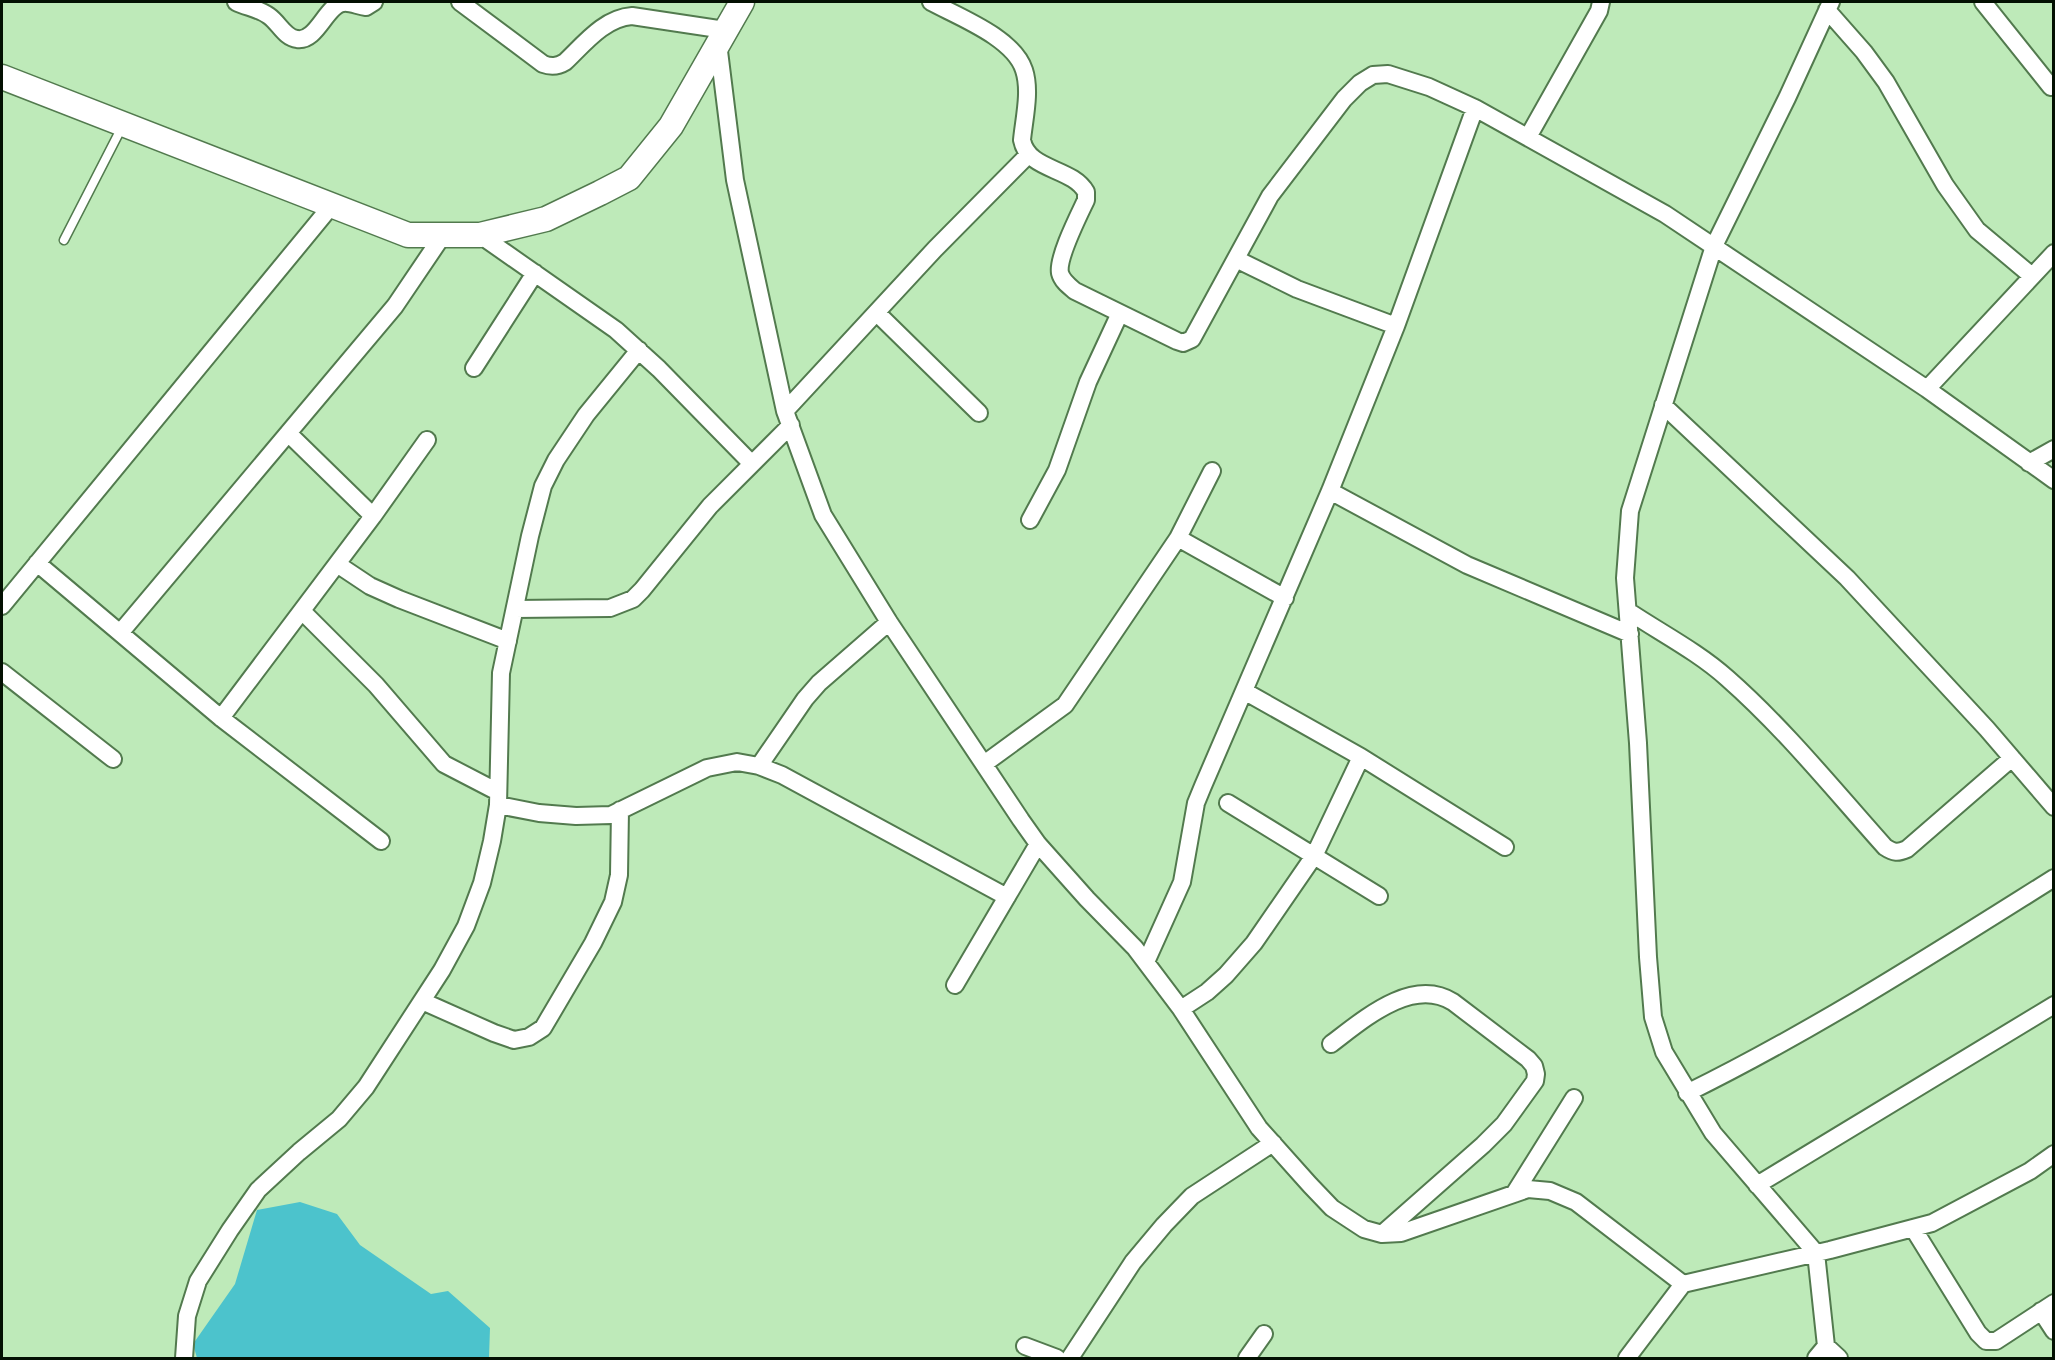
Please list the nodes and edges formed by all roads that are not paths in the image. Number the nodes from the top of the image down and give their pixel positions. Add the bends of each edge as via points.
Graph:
1 (236, 2) edge
2 (374, 2) edge
3 (460, 2) edge
4 (742, 2) edge
5 (931, 2) edge
6 (1601, 2) edge
7 (1983, 2) edge
8 (1829, 6) edge
9 (721, 36) junction
10 (2, 77) edge
11 (2051, 87) dead end
12 (1475, 108) junction
13 (124, 124) junction
14 (1528, 137) junction
15 (1028, 155) junction
16 (332, 206) junction
17 (443, 235) junction
18 (480, 236) junction
19 (64, 240) dead end
20 (1714, 246) junction
21 (2054, 253) edge
22 (1236, 259) junction
23 (535, 273) junction
24 (2032, 276) junction
25 (1120, 313) junction
26 (878, 314) junction
27 (1396, 326) junction
28 (639, 350) junction
29 (474, 368) dead end
30 (1927, 389) junction
31 (1663, 405) junction
32 (979, 413) dead end
33 (788, 418) junction
34 (288, 433) junction
35 (427, 440) dead end
36 (2054, 449) edge
37 (2029, 463) junction
38 (752, 464) junction
39 (1212, 471) dead end
40 (2054, 480) edge
41 (1330, 491) junction
42 (373, 516) junction
43 (1030, 520) dead end
44 (1178, 538) junction
45 (37, 563) junction
46 (337, 564) junction
47 (1285, 598) junction
48 (2, 606) edge
49 (515, 609) junction
50 (302, 611) junction
51 (1628, 611) junction
52 (889, 622) junction
53 (120, 633) junction
54 (1629, 634) junction
55 (508, 641) junction
56 (2, 672) edge
57 (1244, 691) junction
58 (221, 718) junction
59 (1361, 757) junction
60 (2012, 758) junction
61 (113, 759) dead end
62 (984, 765) junction
63 (759, 766) junction
64 (498, 798) junction
65 (1228, 803) dead end
66 (2054, 807) edge
67 (620, 810) junction
68 (381, 841) dead end
69 (1038, 844) junction
70 (1506, 847) dead end
71 (1314, 856) junction
72 (2054, 878) edge
73 (1379, 896) dead end
74 (1006, 897) junction
75 (1146, 962) junction
76 (955, 986) dead end
77 (422, 1001) junction
78 (2054, 1005) edge
79 (1181, 1009) junction
80 (1331, 1044) dead end
81 (1688, 1094) junction
82 (1574, 1098) dead end
83 (1273, 1143) junction
84 (2054, 1154) edge
85 (1757, 1185) junction
86 (1514, 1194) junction
87 (1913, 1228) junction
88 (1382, 1234) junction
89 (1816, 1253) junction
90 (1683, 1284) junction
91 (2048, 1307) edge
92 (2054, 1331) edge
93 (1264, 1334) dead end
94 (1986, 1341) junction
95 (1025, 1346) dead end
96 (1821, 1352) edge
97 (184, 1358) edge
98 (1057, 1359) edge
99 (1070, 1359) edge
100 (1247, 1359) edge
101 (1627, 1359) edge
102 (1839, 1359) edge
103 (1994, 1359) edge

1 - 2 street via 267,15 286,34 301,40 310,36 339,5 366,7
3 - 9 street via 550,67 565,62 606,25 622,16
4 - 9 main road
5 - 15 street via 1000,41 1016,55 1024,69 1027,87 1022,140
6 - 14 street
7 - 11 street
8 - 20 street
8 - 24 street via 1886,82 1945,184 1977,230
9 - 18 main road via 671,126 629,177 546,219
9 - 33 street via 735,180
10 - 13 main road
12 - 14 street
12 - 22 street via 1388,74 1373,75 1360,83 1270,196
12 - 27 street
13 - 16 main road
13 - 19 lane
14 - 20 street
15 - 25 street via 1077,181 1086,192 1061,258 1060,276 1075,291
15 - 26 street via 935,249
16 - 17 main road via 408,235
16 - 45 street
17 - 18 main road
17 - 34 street via 395,306
18 - 23 street
20 - 30 street
20 - 31 street
21 - 24 street
22 - 25 street via 1188,342 1177,341
22 - 27 street via 1297,289
23 - 28 street
23 - 29 street
24 - 30 street
25 - 43 street via 1088,382 1057,470
26 - 32 street
26 - 33 street
27 - 41 street
28 - 38 street
28 - 49 street via 586,415 543,486
30 - 37 street
31 - 51 street via 1630,511 1625,578
31 - 60 street via 1847,578
33 - 38 street
33 - 52 street via 823,515
34 - 42 street
34 - 53 street
35 - 42 street
36 - 37 street
37 - 40 street
38 - 49 street via 691,528 633,599 610,608
39 - 44 street
41 - 47 street
41 - 54 street via 1467,565
42 - 46 street
44 - 47 street
44 - 62 street via 1065,705
45 - 48 street
45 - 53 street
46 - 50 street
46 - 55 street via 370,586
47 - 57 street
49 - 55 street
50 - 58 street
50 - 64 street via 376,685 444,764
51 - 54 street
51 - 60 street via 1725,676 1772,721 1892,852 1908,849
52 - 62 street
52 - 63 street via 819,683
53 - 58 street
54 - 81 street via 1653,1017 1664,1052
55 - 64 street via 501,673
56 - 61 street
57 - 59 street
57 - 75 street via 1200,795 1182,882
58 - 68 street
59 - 70 street
59 - 71 street
60 - 66 street
62 - 69 street
63 - 67 street via 737,762 707,768
63 - 74 street
64 - 67 street via 539,813 611,815
64 - 77 street via 482,883 466,926
65 - 71 street
67 - 77 street via 619,875 613,902 543,1028 514,1040
69 - 74 street
69 - 75 street
71 - 73 street
71 - 79 street via 1240,960 1207,992
72 - 81 street via 1841,1011
74 - 76 street
75 - 79 street
77 - 97 street via 366,1088 339,1119 258,1190 230,1230 198,1281 187,1316
78 - 85 street
79 - 83 street via 1259,1128
80 - 88 street via 1389,1004 1430,993 1453,1002 1534,1066 1536,1074 1530,1090 1494,1134
81 - 85 street via 1713,1133
82 - 86 street
83 - 88 street via 1332,1208 1364,1229
83 - 99 street via 1192,1196 1164,1225 1133,1262
84 - 87 street via 1932,1223
85 - 89 street
86 - 88 street via 1401,1233
86 - 90 street via 1528,1189 1550,1191 1576,1202
87 - 89 street
87 - 94 street
89 - 90 street
89 - 96 street
90 - 101 street
91 - 92 street
91 - 94 street via 1996,1341
93 - 100 street
94 - 103 street
95 - 98 street
96 - 102 street

